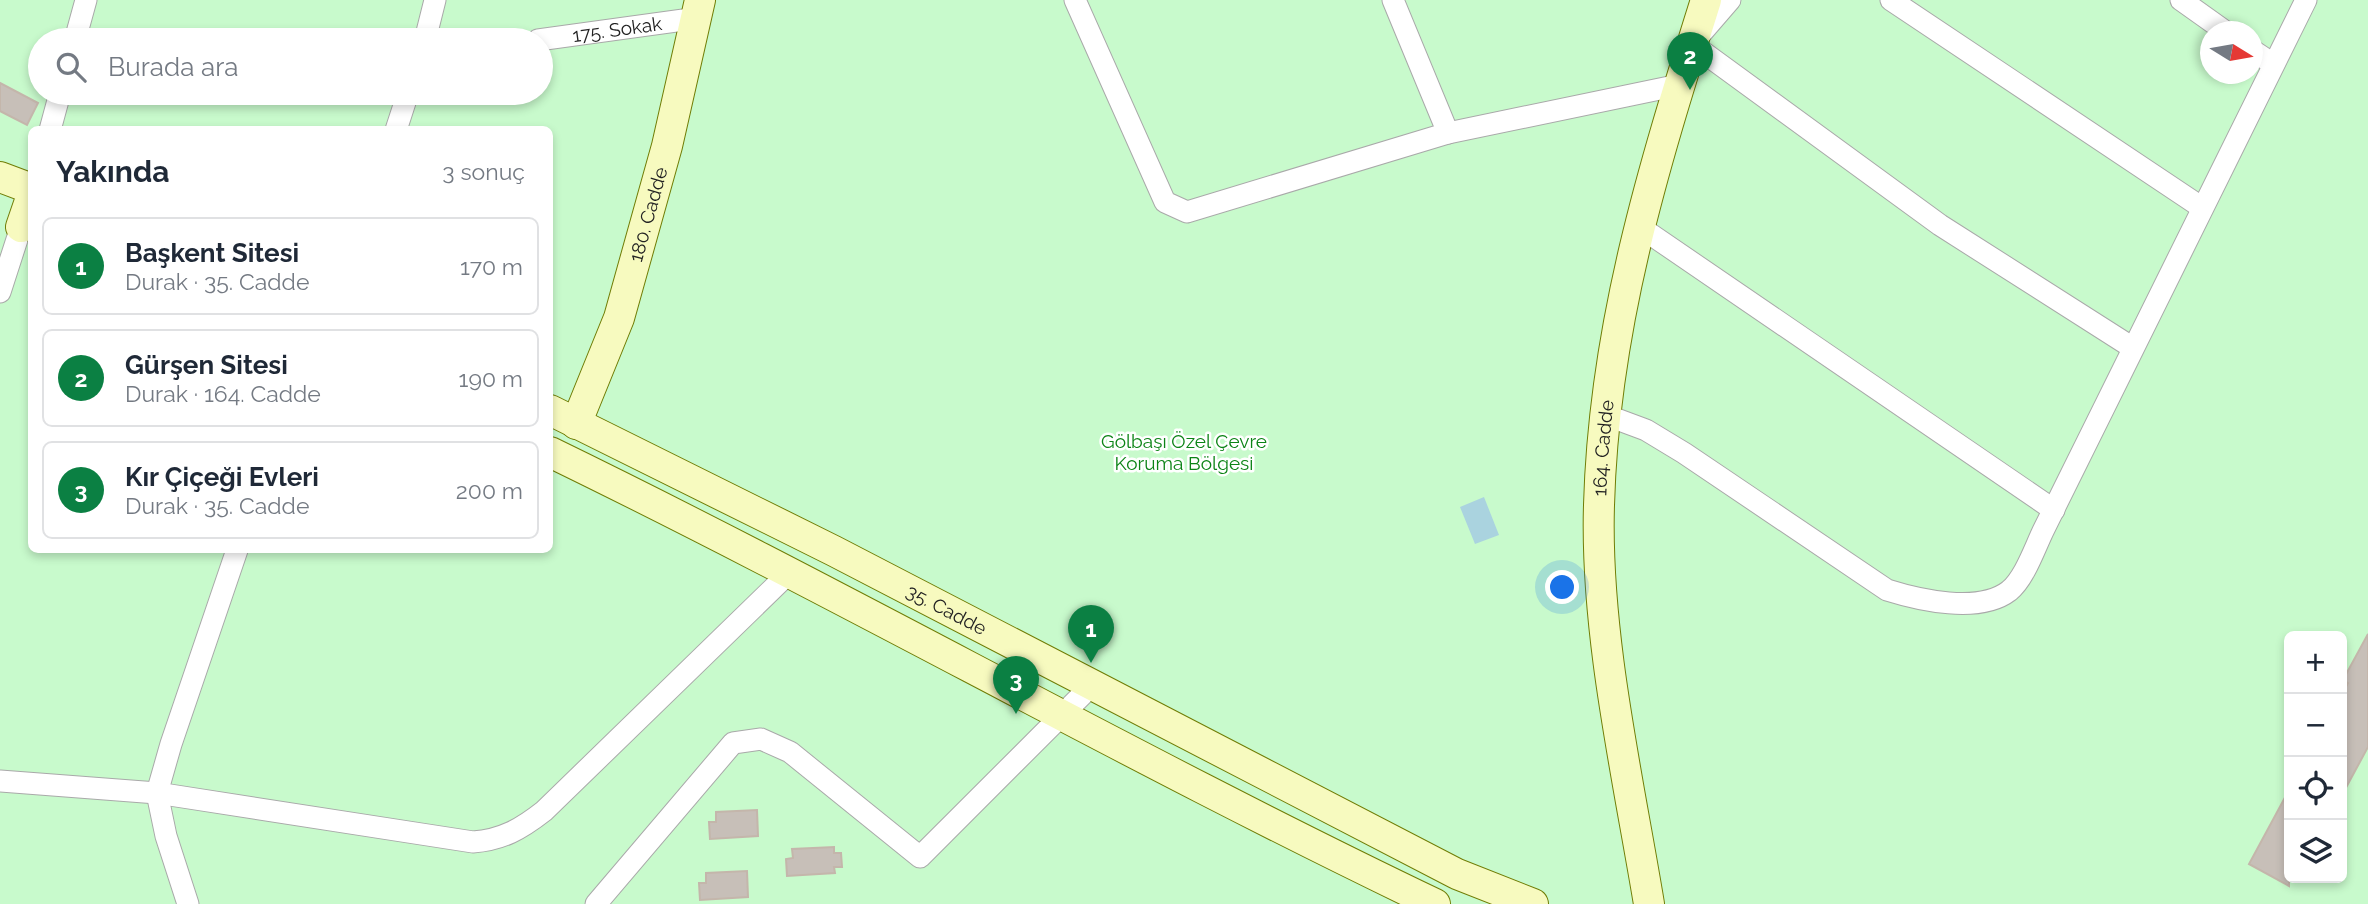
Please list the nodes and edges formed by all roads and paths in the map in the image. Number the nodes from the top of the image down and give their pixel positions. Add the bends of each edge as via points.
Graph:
1 (86, 0) edge
2 (435, 0) edge
3 (1074, 0) edge
4 (1393, 0) edge
5 (1706, 0) edge
6 (1730, 0) edge
7 (1891, 0) edge
8 (2181, 0) edge
9 (2306, 0) edge
10 (699, 9) edge
11 (2211, 21) edge
12 (78, 28) edge
13 (428, 28) edge
14 (553, 37) edge
15 (1692, 44) junction
16 (2263, 57) edge
17 (2273, 64) junction
18 (1679, 85) junction
19 (57, 105) edge
20 (404, 105) edge
21 (51, 126) edge
22 (397, 126) edge
23 (1448, 133) junction
24 (0, 177) edge
25 (28, 188) edge
26 (28, 204) edge
27 (2201, 207) junction
28 (18, 226) edge
29 (1640, 228) junction
30 (0, 292) edge
31 (2133, 348) junction
32 (553, 412) edge
33 (1603, 414) junction
34 (576, 424) junction
35 (553, 453) edge
36 (2054, 510) junction
37 (236, 553) edge
38 (791, 571) junction
39 (1091, 686) junction
40 (1064, 715) junction
41 (0, 781) edge
42 (157, 793) junction
43 (1394, 896) edge
44 (188, 904) edge
45 (596, 904) edge
46 (1435, 904) edge
47 (1533, 904) edge
48 (1648, 904) edge

1 - 12 street
2 - 13 street
3 - 23 street via 1165,202 1179,211 1199,211
4 - 23 street
5 - 15 street, 164. Cadde
6 - 15 street
7 - 27 street
8 - 11 street
9 - 17 street
10 - 14 street, 175. Sokak
10 - 34 street, 180. Cadde via 619,318
15 - 18 street, 164. Cadde
15 - 31 street via 1940,225
16 - 17 street
17 - 27 street
18 - 23 street
18 - 29 street, 164. Cadde
19 - 21 street
20 - 22 street
24 - 25 street
26 - 28 street
27 - 31 street
28 - 30 street
29 - 33 street, 164. Cadde via 1610,360
29 - 36 street
31 - 36 street
32 - 34 street, 35. Cadde
33 - 36 street via 1646,430 1685,453 1887,590 1923,601 1961,603 2009,591
33 - 48 street, 164. Cadde via 1599,508 1608,649
34 - 39 street, 35. Cadde via 834,551
35 - 38 street, 35. Cadde
37 - 42 street
38 - 40 street, 35. Cadde
38 - 42 street via 544,811 504,837 473,842
39 - 40 street
39 - 47 street, 35. Cadde via 1457,874
40 - 43 street, 35. Cadde
40 - 45 street via 920,857 790,752 761,739 733,743
41 - 42 street
42 - 44 street
43 - 46 street, 35. Cadde

